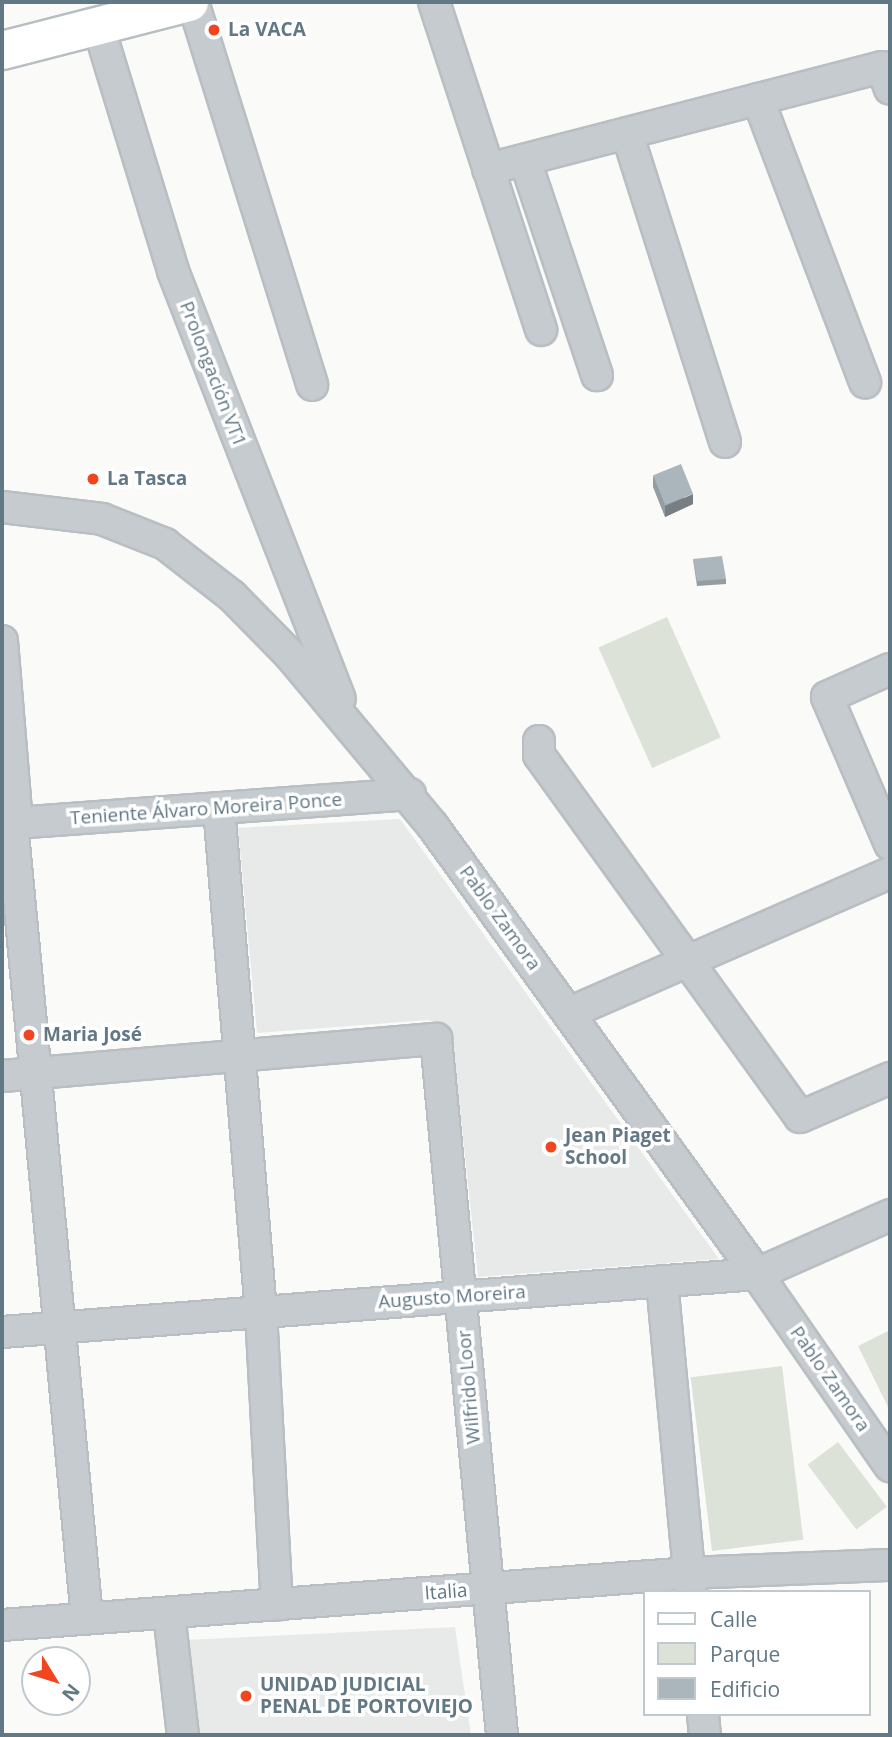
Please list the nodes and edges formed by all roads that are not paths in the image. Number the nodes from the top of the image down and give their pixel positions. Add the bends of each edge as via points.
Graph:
1 (191, 2) edge
2 (434, 2) edge
3 (114, 15) edge
4 (2, 50) edge
5 (890, 89) edge
6 (758, 99) junction
7 (627, 134) junction
8 (525, 160) junction
9 (488, 169) junction
10 (541, 330) dead end
11 (597, 375) dead end
12 (865, 382) dead end
13 (312, 385) dead end
14 (725, 442) dead end
15 (2, 507) edge
16 (2, 641) edge
17 (890, 669) edge
18 (347, 718) junction
19 (539, 741) dead end
20 (410, 794) junction
21 (219, 808) junction
22 (10, 823) edge
23 (890, 844) edge
24 (890, 873) edge
25 (687, 962) junction
26 (569, 1013) junction
27 (237, 1057) junction
28 (35, 1073) junction
29 (2, 1076) edge
30 (890, 1078) edge
31 (890, 1215) edge
32 (757, 1274) junction
33 (663, 1281) junction
34 (461, 1297) junction
35 (261, 1312) junction
36 (59, 1327) junction
37 (2, 1332) edge
38 (890, 1466) edge
39 (890, 1565) edge
40 (690, 1583) edge
41 (489, 1588) junction
42 (277, 1605) junction
43 (169, 1613) junction
44 (87, 1618) junction
45 (2, 1625) edge
46 (703, 1716) edge
47 (183, 1735) edge
48 (502, 1735) edge
49 (705, 1735) edge

1 - 3 main road
1 - 13 street
2 - 9 street
3 - 4 main road
3 - 18 street, Prolongación VT1 via 173,271
5 - 6 street via 882,67
6 - 7 street
6 - 12 street
7 - 8 street
7 - 14 street
8 - 9 street
8 - 11 street
9 - 10 street
15 - 18 street, Pablo Zamora via 103,519 174,550 262,625
16 - 22 street
17 - 23 street via 827,697
18 - 20 street, Pablo Zamora
19 - 25 street via 539,755
20 - 21 street, Teniente Álvaro Moreira Ponce
20 - 26 street, Pablo Zamora
21 - 22 street, Teniente Álvaro Moreira Ponce
21 - 27 street
22 - 28 street
24 - 25 street
25 - 26 street
25 - 30 street via 800,1117
26 - 32 street, Pablo Zamora
27 - 28 street
27 - 34 street, Wilfrido Loor via 436,1039
27 - 35 street
28 - 29 street
28 - 36 street
31 - 32 street, Augusto Moreira
32 - 33 street, Augusto Moreira
32 - 38 street, Pablo Zamora
33 - 34 street, Augusto Moreira
33 - 40 street
34 - 35 street, Augusto Moreira
34 - 41 street, Wilfrido Loor
35 - 36 street, Augusto Moreira
35 - 42 street
36 - 37 street, Augusto Moreira
36 - 44 street
39 - 40 street, Italia
40 - 41 street, Italia
41 - 42 street, Italia
41 - 48 street, Wilfrido Loor
42 - 43 street, Italia
43 - 44 street, Italia
43 - 47 street
44 - 45 street, Italia
46 - 49 street

